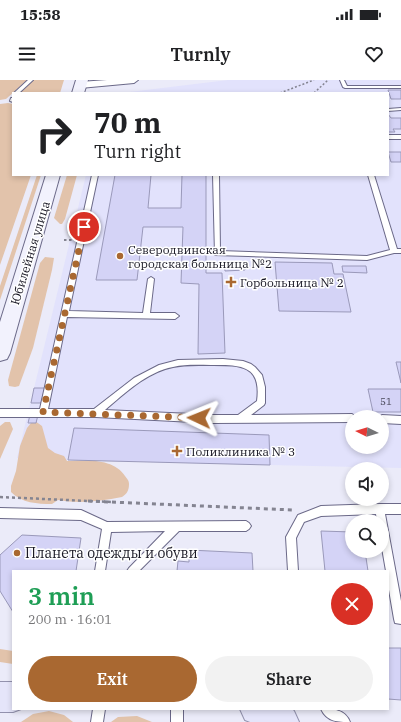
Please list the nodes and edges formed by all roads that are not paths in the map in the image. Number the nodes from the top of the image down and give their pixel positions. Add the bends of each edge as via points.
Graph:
1 (31, 80) edge
2 (134, 80) edge
3 (342, 80) edge
4 (80, 86) edge
5 (345, 87) junction
6 (401, 87) edge
7 (17, 92) edge
8 (347, 92) edge
9 (401, 109) edge
10 (389, 110) edge
11 (389, 137) edge
12 (401, 137) edge
13 (53, 176) edge
14 (95, 176) edge
15 (216, 176) edge
16 (371, 176) edge
17 (398, 251) edge
18 (151, 279) dead end
19 (64, 314) junction
20 (146, 316) junction
21 (175, 316) dead end
22 (0, 353) edge
23 (43, 412) junction
24 (0, 413) edge
25 (96, 413) junction
26 (345, 418) edge
27 (240, 419) junction
28 (389, 419) edge
29 (401, 420) edge
30 (380, 509) junction
31 (401, 509) edge
32 (0, 513) edge
33 (177, 526) junction
34 (246, 526) dead end
35 (107, 527) junction
36 (100, 570) edge
37 (133, 570) edge
38 (293, 570) edge
39 (401, 619) edge
40 (99, 710) edge
41 (178, 710) edge
42 (328, 710) edge
43 (98, 722) edge
44 (177, 722) edge
45 (344, 722) edge

1 - 7 lane
2 - 4 street
3 - 5 lane
5 - 6 lane
5 - 8 lane
9 - 10 lane
11 - 12 lane
13 - 22 main road, Юбилейная улица
14 - 19 lane
15 - 17 lane via 217,253 368,258
16 - 17 lane
18 - 20 lane
19 - 20 lane
19 - 23 lane
20 - 21 lane
23 - 24 lane
23 - 25 lane
25 - 27 lane
25 - 27 lane via 150,372 173,364 236,362 248,366 259,378 263,390 260,404
26 - 27 lane
28 - 29 lane
30 - 31 lane
30 - 38 lane via 321,511 301,518 291,537
30 - 39 lane
32 - 35 lane via 81,515
33 - 34 lane
33 - 35 lane
33 - 37 lane
35 - 36 lane
40 - 43 lane
41 - 44 lane
42 - 45 lane

